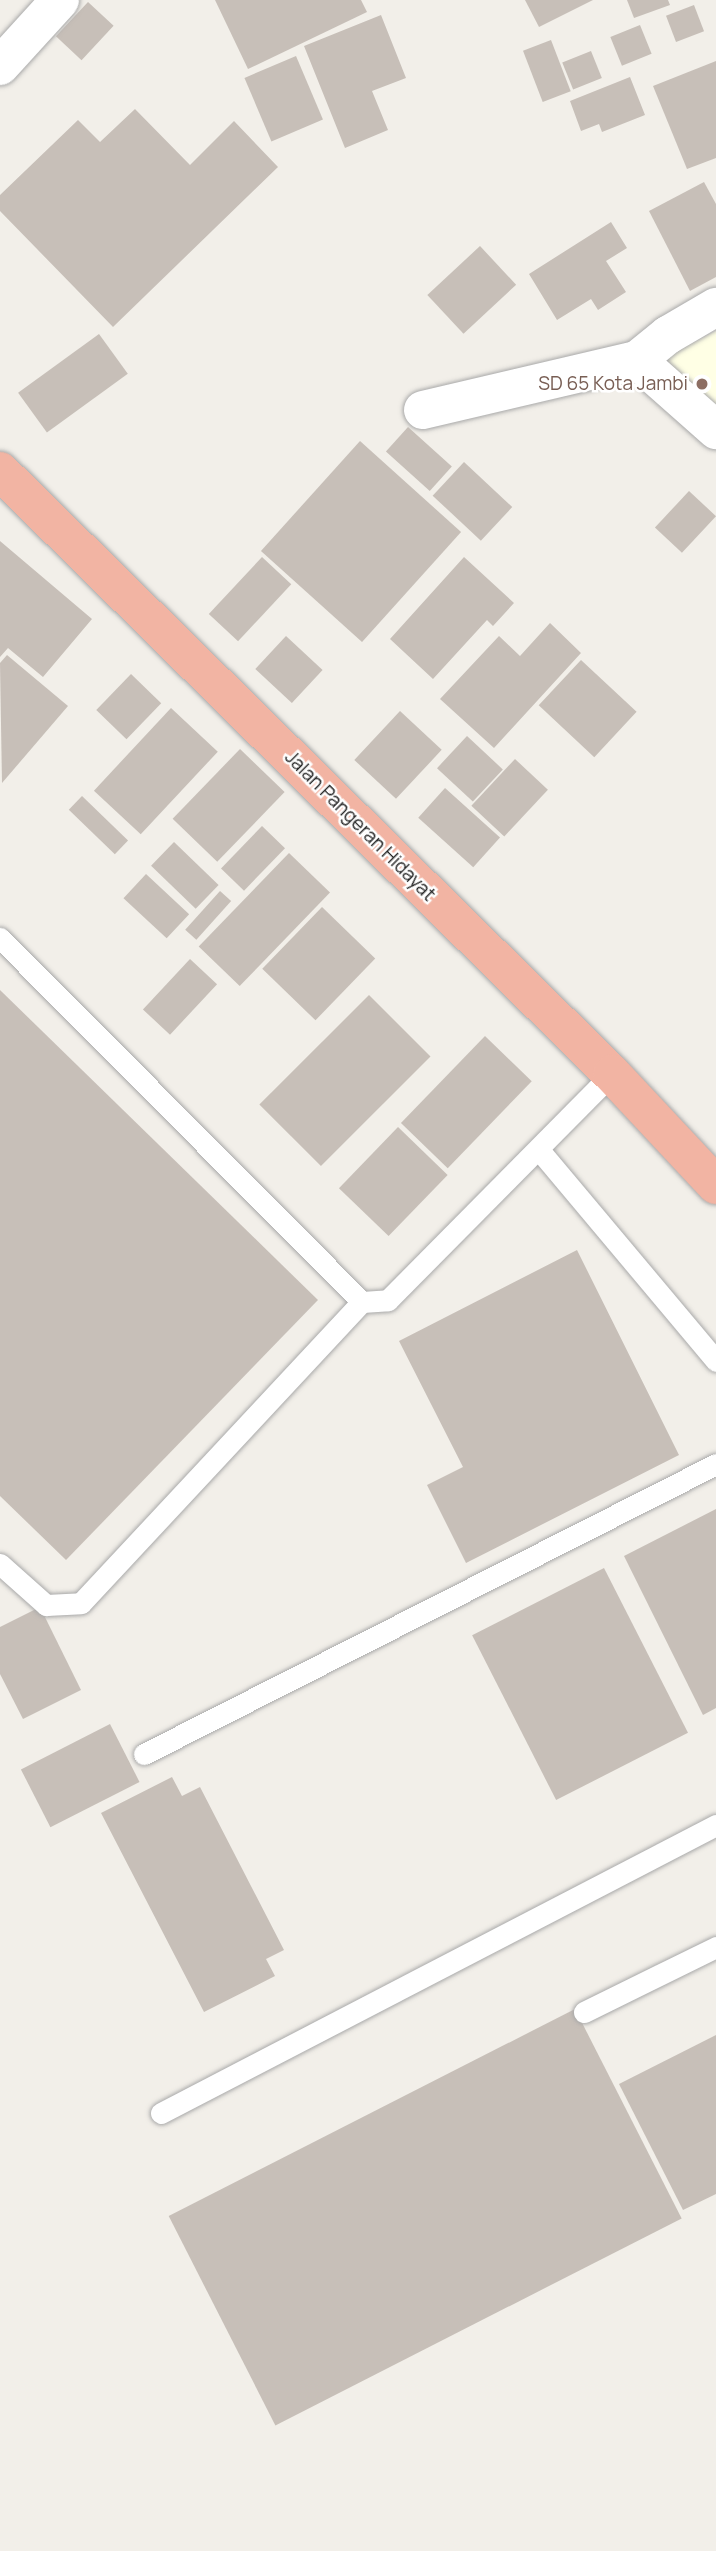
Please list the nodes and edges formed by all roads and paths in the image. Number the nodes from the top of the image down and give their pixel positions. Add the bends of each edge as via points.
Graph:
1 (60, 0) edge
2 (0, 66) edge
3 (716, 307) edge
4 (637, 360) junction
5 (423, 410) dead end
6 (716, 430) edge
7 (0, 471) edge
8 (0, 938) edge
9 (612, 1074) junction
10 (540, 1151) junction
11 (716, 1185) edge
12 (362, 1302) junction
13 (716, 1361) edge
14 (716, 1464) edge
15 (0, 1564) edge
16 (144, 1754) dead end
17 (716, 1825) edge
18 (716, 1947) edge
19 (584, 2012) dead end
20 (161, 2113) dead end

1 - 2 street
3 - 4 street
4 - 5 street
4 - 6 street
7 - 9 highway, Jalan Pangeran Hidayat
8 - 12 lane
9 - 10 lane
9 - 11 highway, Jalan Pangeran Hidayat
10 - 12 lane via 388,1300
10 - 13 lane
12 - 15 lane via 81,1603 46,1605
14 - 16 lane
17 - 20 lane
18 - 19 lane

